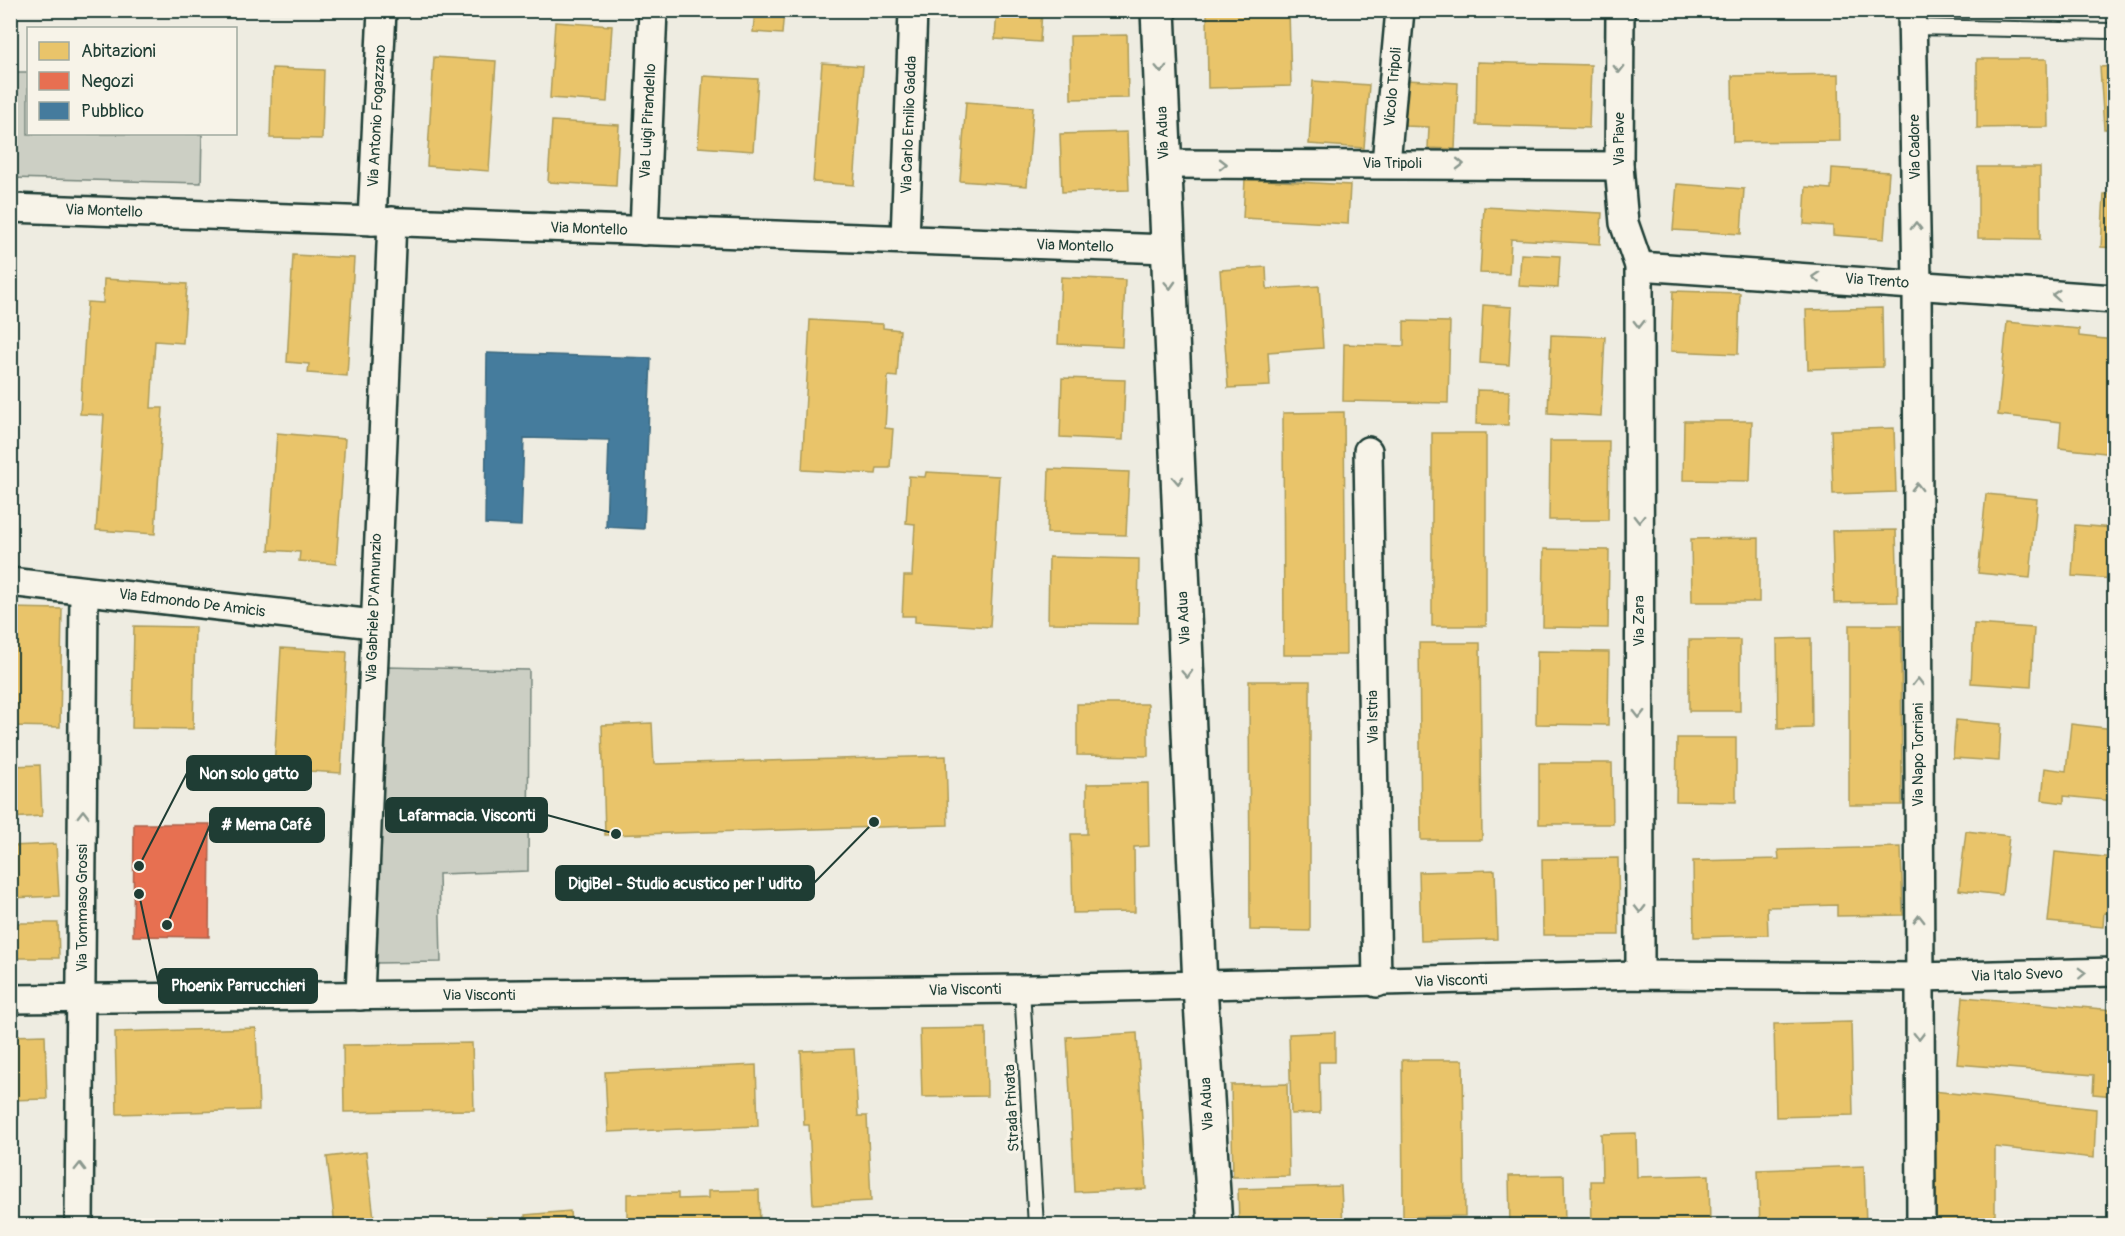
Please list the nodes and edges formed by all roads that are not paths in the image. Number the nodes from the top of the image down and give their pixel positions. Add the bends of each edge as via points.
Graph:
1 (381, 10) edge
2 (653, 10) edge
3 (913, 10) edge
4 (1158, 10) edge
5 (1400, 10) edge
6 (1620, 10) edge
7 (1912, 19) edge
8 (2110, 31) dead end
9 (1386, 163) junction
10 (1164, 164) junction
11 (1619, 166) junction
12 (10, 208) edge
13 (382, 221) junction
14 (644, 231) junction
15 (905, 240) junction
16 (1168, 249) junction
17 (1639, 266) junction
18 (1917, 284) junction
19 (2115, 299) edge
20 (1368, 451) dead end
21 (10, 582) edge
22 (84, 591) junction
23 (373, 624) junction
24 (2115, 972) edge
25 (1640, 975) junction
26 (1919, 977) junction
27 (1377, 983) junction
28 (1200, 986) junction
29 (1022, 989) junction
30 (360, 996) junction
31 (82, 998) junction
32 (10, 999) edge
33 (79, 1226) edge
34 (1036, 1226) edge
35 (1215, 1226) edge
36 (1921, 1226) edge

1 - 13 street, Via Antonio Fogazzaro
2 - 14 street, Via Luigi Pirandello
3 - 15 street, Via Carlo Emilio Gadda
4 -> 10 street, Via Adua
5 - 9 street, Vicolo Tripoli
6 -> 11 street, Via Piave
7 - 8 lane
18 -> 7 street, Via Cadore
10 -> 9 street, Via Tripoli
9 -> 11 street, Via Tripoli
10 - 16 street, Via Adua
11 - 17 street, Via Piave via 1624,224
12 - 13 street, Via Montello
13 - 14 street, Via Montello
13 - 23 street, Via Gabriele D'Annunzio
14 - 15 street, Via Montello
15 - 16 street, Via Montello
16 -> 28 street, Via Adua
18 -> 17 street, Via Trento
17 -> 25 street, Via Zara
19 -> 18 street, Via Trento
26 -> 18 street, Via Napo Torriani
20 - 27 street, Via Istria
21 - 22 street, Via Edmondo De Amicis
22 - 23 street, Via Edmondo De Amicis
31 -> 22 street, Via Tommaso Grossi
23 - 30 street, Via Gabriele D'Annunzio
26 -> 24 street, Via Italo Svevo
25 - 26 street, Via Visconti
25 - 27 street, Via Visconti
26 -> 36 street, Via Napo Torriani
27 - 28 street, Via Visconti
28 - 29 street, Via Visconti
28 - 35 street, Via Adua
29 - 30 street, Via Visconti
29 - 34 lane, Strada Privata
30 - 31 street, Via Visconti
31 - 32 street, Via Visconti
33 -> 31 street, Via Tommaso Grossi

